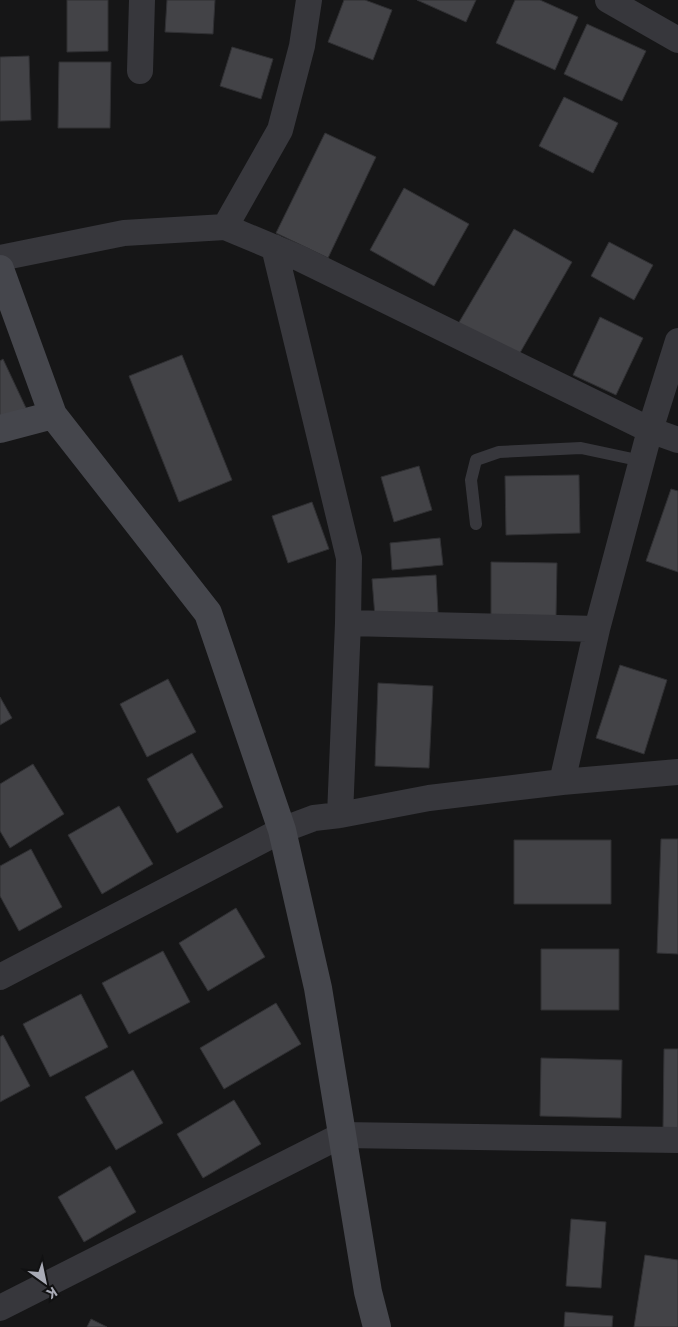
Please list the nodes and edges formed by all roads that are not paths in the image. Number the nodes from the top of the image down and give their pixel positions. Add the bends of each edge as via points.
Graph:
1 (142, 0) edge
2 (309, 0) edge
3 (608, 0) edge
4 (678, 40) edge
5 (140, 71) dead end
6 (225, 227) junction
7 (274, 247) junction
8 (0, 258) edge
9 (0, 270) edge
10 (678, 341) edge
11 (53, 415) junction
12 (0, 429) edge
13 (650, 430) junction
14 (678, 440) edge
15 (642, 461) junction
16 (476, 524) dead end
17 (348, 623) junction
18 (597, 629) junction
19 (678, 772) edge
20 (562, 782) junction
21 (340, 816) junction
22 (282, 830) junction
23 (0, 977) edge
24 (342, 1135) junction
25 (678, 1140) edge
26 (0, 1308) edge
27 (377, 1327) edge

1 - 5 street
2 - 6 street via 302,46 280,130
3 - 4 street
6 - 7 street
6 - 8 street via 124,233
7 - 13 street
7 - 17 street via 349,558
9 - 11 street
10 - 13 street
11 - 12 street
11 - 22 street via 208,612
13 - 14 street
13 - 15 street
15 - 16 lane via 580,448 499,452 476,460 471,480
15 - 18 street
17 - 18 street
17 - 21 street
18 - 20 street
19 - 20 street
20 - 21 street via 429,798
21 - 22 street via 314,818
22 - 23 street
22 - 24 street via 318,988
24 - 25 street
24 - 26 street
24 - 27 street via 368,1292

